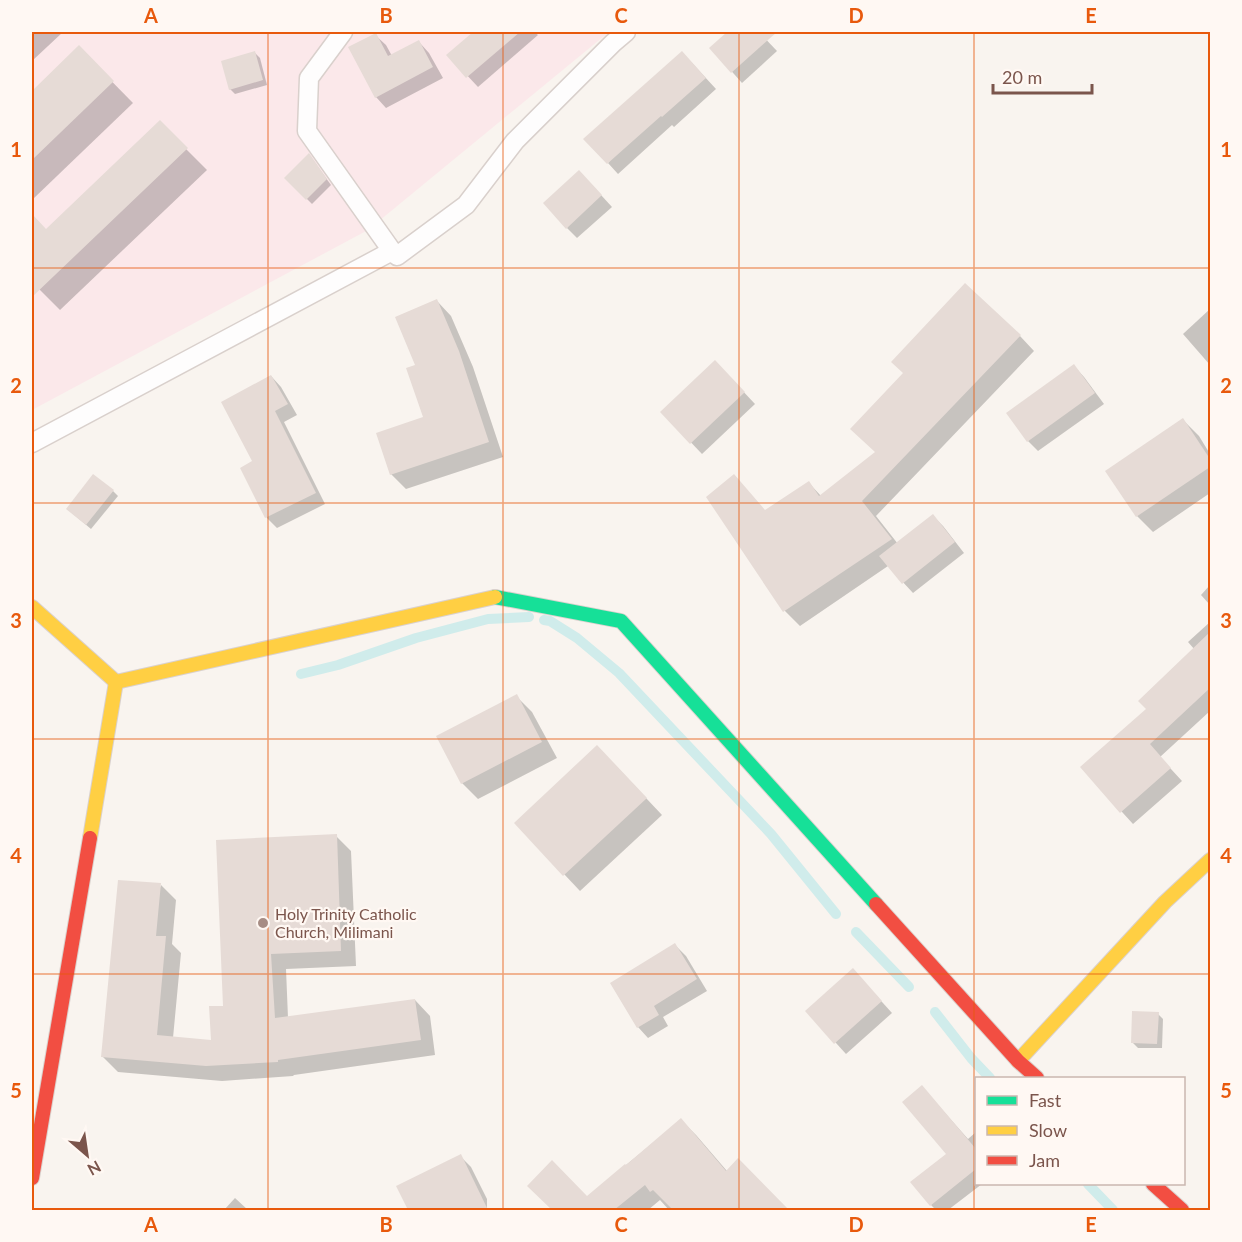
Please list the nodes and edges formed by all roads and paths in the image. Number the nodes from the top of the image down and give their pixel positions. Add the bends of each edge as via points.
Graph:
1 (343, 32) edge
2 (626, 32) edge
3 (392, 250) junction
4 (32, 443) edge
5 (32, 607) edge
6 (116, 682) junction
7 (1210, 860) edge
8 (1018, 1061) junction
9 (1036, 1077) edge
10 (32, 1178) edge
11 (1153, 1185) edge
12 (1182, 1210) edge

1 - 3 lane via 309,78 308,131
2 - 3 lane via 515,141 466,205 397,256
3 - 4 lane
5 - 6 street
6 - 8 street via 494,597 621,621
6 - 10 street
7 - 8 street
8 - 9 street
11 - 12 street

